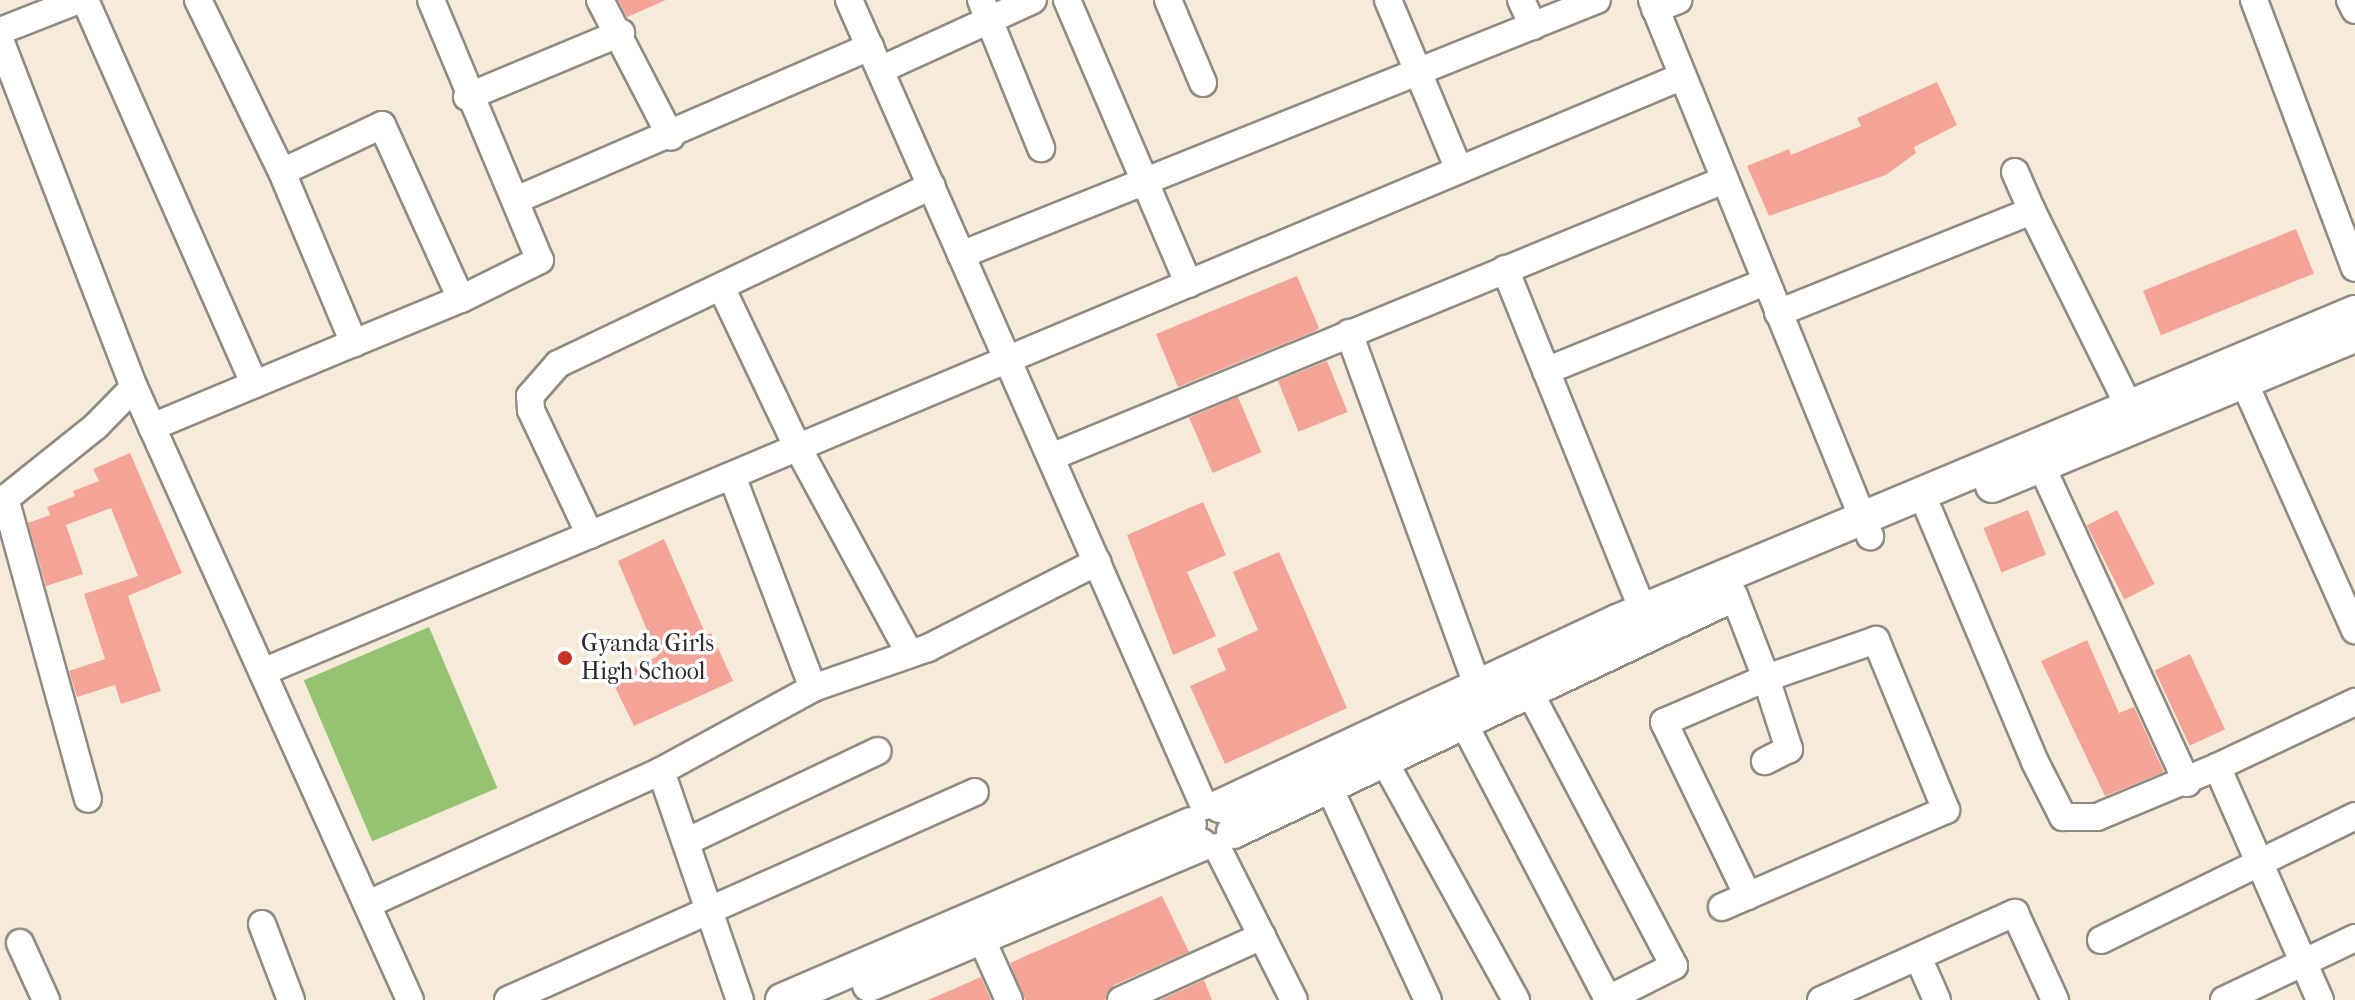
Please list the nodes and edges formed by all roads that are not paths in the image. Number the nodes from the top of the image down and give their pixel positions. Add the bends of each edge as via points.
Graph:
1 (82, 0) edge
2 (198, 0) edge
3 (431, 0) edge
4 (600, 0) edge
5 (849, 0) edge
6 (1033, 0) edge
7 (1067, 0) edge
8 (1168, 0) edge
9 (1388, 0) edge
10 (1521, 0) edge
11 (1597, 0) edge
12 (2254, 0) edge
13 (2350, 0) edge
14 (1662, 3) edge
15 (986, 10) edge
16 (2355, 10) edge
17 (1533, 26) junction
18 (0, 31) edge
19 (621, 33) junction
20 (0, 40) edge
21 (875, 58) junction
22 (1416, 72) junction
23 (1681, 77) junction
24 (1203, 83) dead end
25 (9, 89) edge
26 (467, 97) junction
27 (671, 137) junction
28 (1041, 148) dead end
29 (1459, 170) junction
30 (282, 172) junction
31 (2015, 172) dead end
32 (1147, 180) junction
33 (1724, 180) junction
34 (932, 186) junction
35 (516, 200) junction
36 (2032, 211) junction
37 (961, 255) junction
38 (2355, 268) edge
39 (1505, 269) junction
40 (1765, 282) junction
41 (1189, 284) junction
42 (722, 289) junction
43 (461, 299) junction
44 (2355, 312) edge
45 (1778, 313) junction
46 (1349, 333) junction
47 (2355, 336) edge
48 (354, 343) junction
49 (1008, 360) junction
50 (1546, 371) junction
51 (2244, 382) junction
52 (254, 384) junction
53 (134, 387) junction
54 (2128, 404) junction
55 (152, 427) junction
56 (798, 448) junction
57 (1051, 457) junction
58 (2041, 465) junction
59 (732, 476) junction
60 (2, 500) edge
61 (1929, 511) junction
62 (1866, 526) junction
63 (590, 535) junction
64 (1097, 562) junction
65 (1734, 595) junction
66 (1643, 610) junction
67 (2355, 630) edge
68 (908, 651) junction
69 (265, 671) junction
70 (1766, 678) junction
71 (1478, 687) junction
72 (813, 688) junction
73 (1528, 689) junction
74 (2355, 702) edge
75 (1462, 720) junction
76 (878, 751) dead end
77 (1383, 759) junction
78 (1765, 761) dead end
79 (2217, 767) junction
80 (661, 771) junction
81 (2187, 783) junction
82 (1328, 785) junction
83 (975, 792) dead end
84 (88, 799) dead end
85 (2355, 816) edge
86 (1211, 827) junction
87 (686, 842) junction
88 (2259, 863) junction
89 (1748, 896) junction
90 (368, 904) junction
91 (1722, 907) dead end
92 (708, 909) junction
93 (262, 924) dead end
94 (1262, 936) junction
95 (981, 938) junction
96 (2355, 938) edge
97 (2101, 940) dead end
98 (20, 943) dead end
99 (1918, 957) junction
100 (2303, 962) junction
101 (46, 1000) edge
102 (291, 1000) edge
103 (410, 1000) edge
104 (508, 1000) edge
105 (740, 1000) edge
106 (782, 1000) edge
107 (834, 1000) edge
108 (1009, 1000) edge
109 (1121, 1000) edge
110 (1294, 1000) edge
111 (1428, 1000) edge
112 (1516, 1000) edge
113 (1607, 1000) edge
114 (1821, 1000) edge
115 (1937, 1000) edge
116 (2055, 1000) edge
117 (2224, 1000) edge
118 (2320, 1000) edge

1 - 18 street
1 - 52 street
2 - 30 street
3 - 26 street
4 - 19 street
5 - 21 street
6 - 15 street
7 - 32 street
8 - 24 street
9 - 22 street
10 - 17 street
11 - 17 street
12 - 38 street
13 - 16 street
14 - 23 street
15 - 21 street
15 - 28 street
17 - 22 street
19 - 26 street
19 - 27 street
20 - 25 street
21 - 27 street
21 - 34 street
22 - 29 street
22 - 32 street
23 - 29 street
23 - 33 street
25 - 53 street
26 - 35 street
27 - 35 street
29 - 41 street
30 - 43 street via 382,125
30 - 48 street
31 - 36 street
32 - 37 street
32 - 41 street
33 - 39 street
33 - 40 street
34 - 37 street
34 - 42 street
35 - 43 street via 540,260
36 - 45 street
36 - 54 street
37 - 49 street
39 - 46 street
39 - 50 street
40 - 45 street
40 - 50 street
41 - 49 street
42 - 56 street
42 - 63 street via 558,364 530,396 531,410
43 - 48 street
44 - 54 main road
45 - 62 street
46 - 57 street
46 - 71 street
47 - 51 main road
48 - 52 street
49 - 56 street
49 - 57 street
50 - 66 street
51 - 58 main road
51 - 67 street
52 - 55 street
53 - 55 street
53 - 60 street via 96,426
54 - 62 main road
55 - 69 street
56 - 59 street
56 - 68 street
57 - 64 street
58 - 61 main road
58 - 81 street
59 - 63 street
59 - 72 street
60 - 84 street
61 - 62 main road
61 - 81 street via 2063,817 2097,817
62 - 65 main road
62 - 66 main road
63 - 69 street
64 - 68 street via 928,648
64 - 86 street
65 - 70 street
65 - 73 main road
66 - 71 main road
68 - 72 street
69 - 90 street
70 - 78 street via 1789,749
70 - 89 street via 1664,722
70 - 89 street via 1876,640 1946,810
71 - 86 main road
72 - 80 street
73 - 75 main road
73 - 113 street via 1674,966
74 - 79 street
75 - 77 main road
75 - 113 street
76 - 87 street
77 - 82 main road
77 - 112 street
79 - 81 street
79 - 88 street
80 - 87 street
80 - 90 street
82 - 86 main road
82 - 111 street
83 - 92 street
85 - 88 street
86 - 94 street
86 - 95 main road
86 - 106 main road
87 - 92 street
88 - 97 street
88 - 100 street
89 - 91 street
90 - 103 street
92 - 104 street
92 - 105 street
93 - 102 street
94 - 109 street
94 - 110 street
95 - 107 main road
95 - 108 street
96 - 100 street
98 - 101 street
99 - 114 street
99 - 115 street
99 - 116 street via 2015,913
100 - 117 street
100 - 118 street

